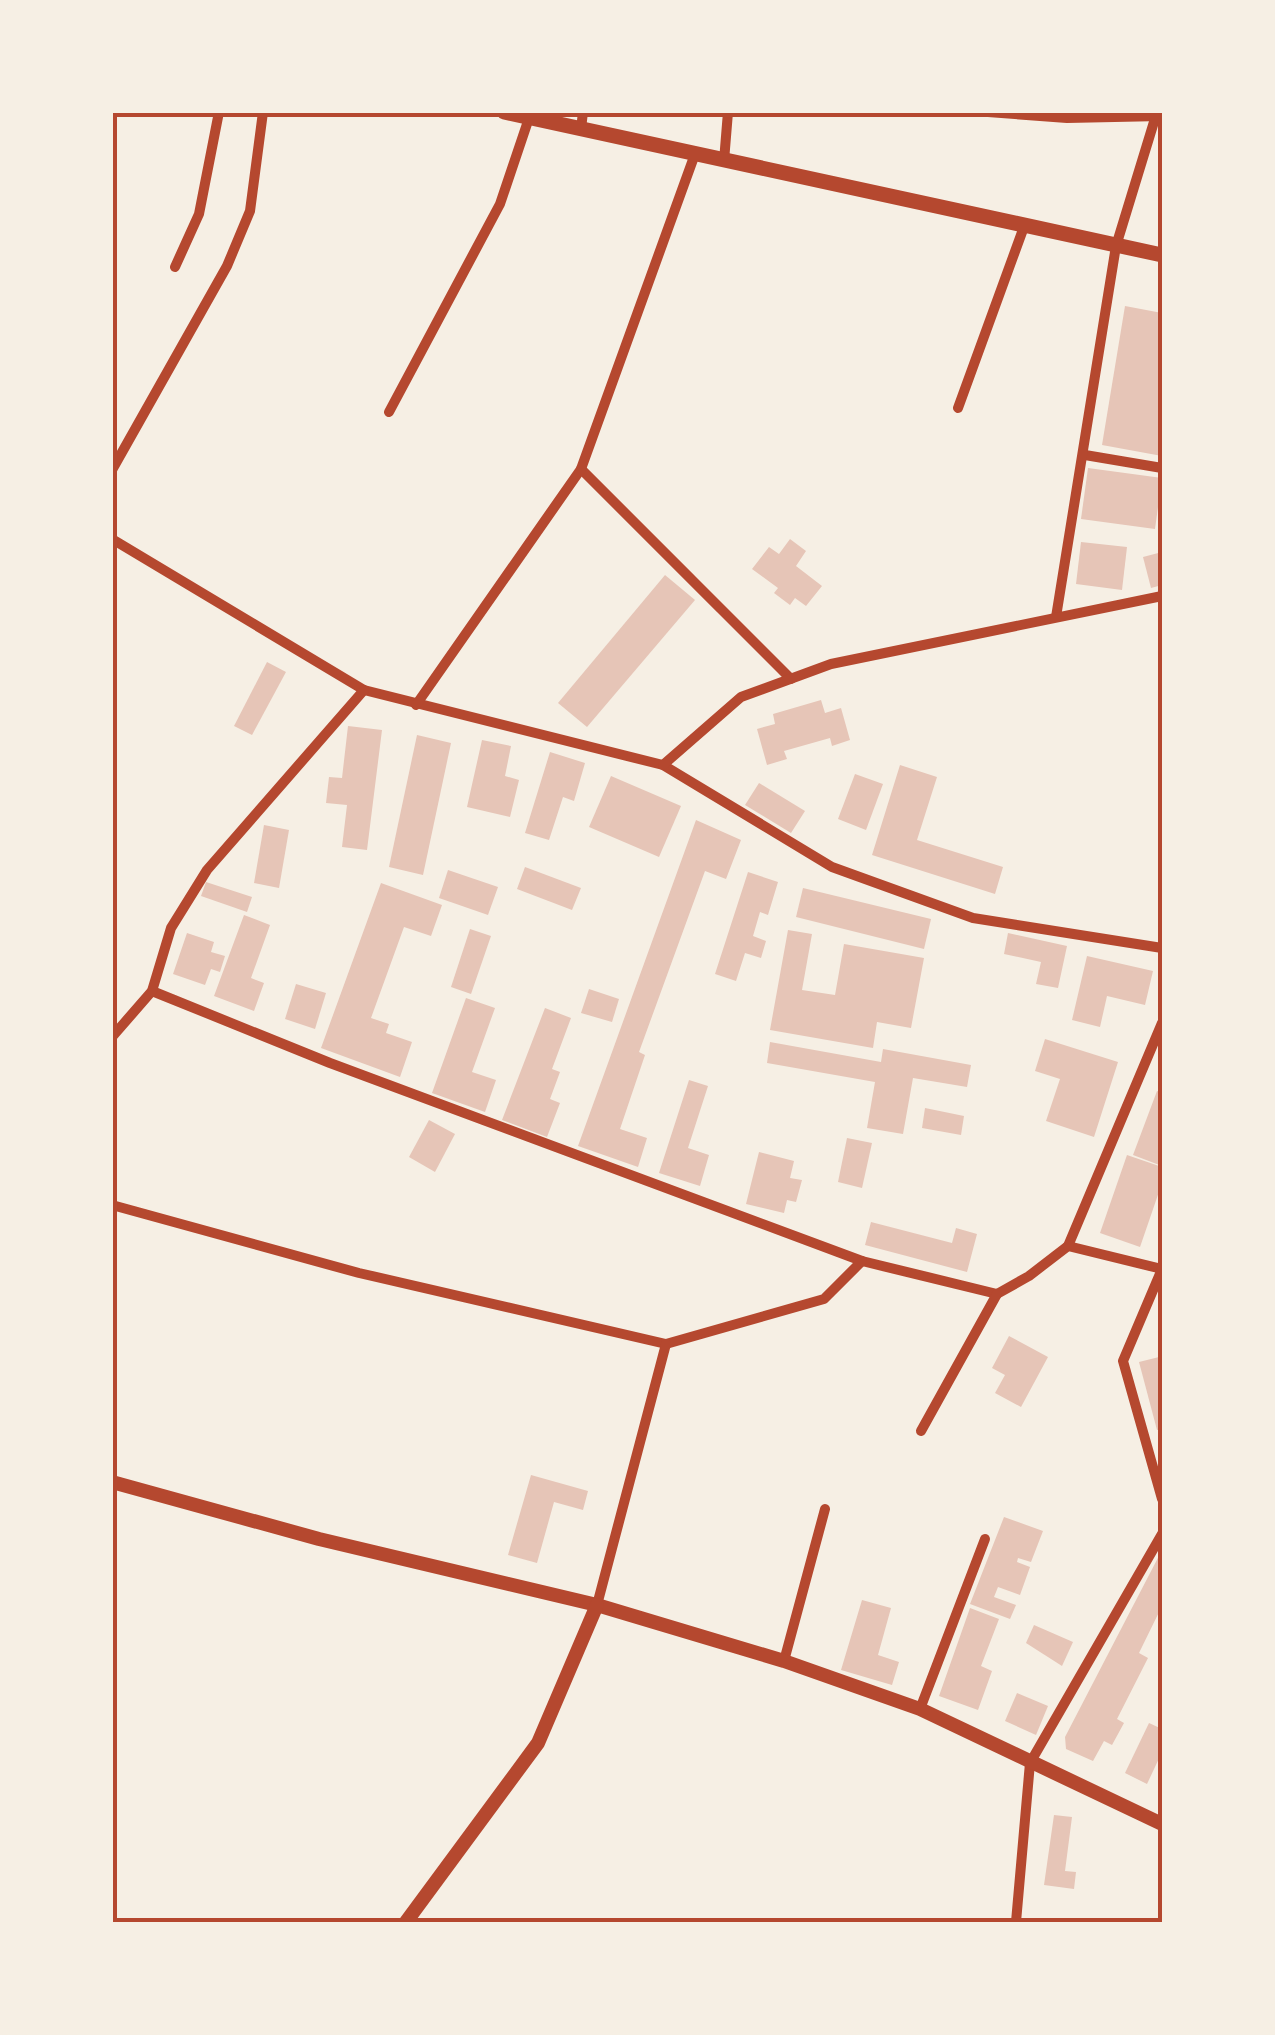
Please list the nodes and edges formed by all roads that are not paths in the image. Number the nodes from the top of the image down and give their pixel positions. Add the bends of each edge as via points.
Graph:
1 (218, 112) edge
2 (263, 112) edge
3 (504, 112) edge
4 (728, 112) edge
5 (988, 112) edge
6 (1159, 115) edge
7 (529, 118) junction
8 (582, 121) edge
9 (695, 154) junction
10 (724, 160) junction
11 (1025, 224) junction
12 (1116, 246) junction
13 (1162, 255) edge
14 (175, 267) dead end
15 (958, 408) dead end
16 (389, 412) dead end
17 (1085, 455) junction
18 (580, 468) junction
19 (1162, 468) edge
20 (112, 470) edge
21 (112, 540) edge
22 (1162, 596) edge
23 (1056, 618) junction
24 (792, 679) junction
25 (364, 690) junction
26 (416, 705) junction
27 (662, 765) junction
28 (1162, 948) edge
29 (152, 991) junction
30 (1162, 1023) edge
31 (112, 1037) edge
32 (112, 1204) edge
33 (1068, 1246) junction
34 (862, 1261) junction
35 (1162, 1269) edge
36 (998, 1294) junction
37 (666, 1344) junction
38 (921, 1431) dead end
39 (112, 1482) edge
40 (1162, 1499) edge
41 (825, 1509) dead end
42 (1162, 1534) edge
43 (985, 1539) dead end
44 (597, 1605) junction
45 (784, 1661) junction
46 (920, 1709) junction
47 (1030, 1762) junction
48 (1162, 1824) edge
49 (406, 1922) edge
50 (1016, 1922) edge

1 - 14 street via 199,214
2 - 20 street via 250,211 228,266
3 - 7 main road
4 - 10 street
5 - 6 street
6 - 12 street
7 - 8 main road
7 - 16 street via 500,204
8 - 9 main road
9 - 10 main road
9 - 18 street
10 - 11 main road
11 - 12 main road
11 - 15 street
12 - 13 main road
12 - 17 street
17 - 19 street
17 - 23 street
18 - 24 street
18 - 26 street
21 - 25 street
22 - 23 street
23 - 24 street via 831,664
24 - 27 street via 741,697
25 - 26 street
25 - 29 street via 207,870 171,928
26 - 27 street
27 - 28 street via 832,867 973,918
29 - 31 street
29 - 34 street
30 - 33 street
32 - 37 street via 359,1273
33 - 35 street
33 - 36 street
34 - 36 street
34 - 37 street via 824,1299
35 - 40 street via 1122,1361
36 - 38 street
37 - 44 street
39 - 44 street
41 - 45 street
42 - 47 street
43 - 46 street
44 - 45 street
44 - 49 street via 538,1744
45 - 46 street
46 - 47 street
47 - 48 street
47 - 50 street

